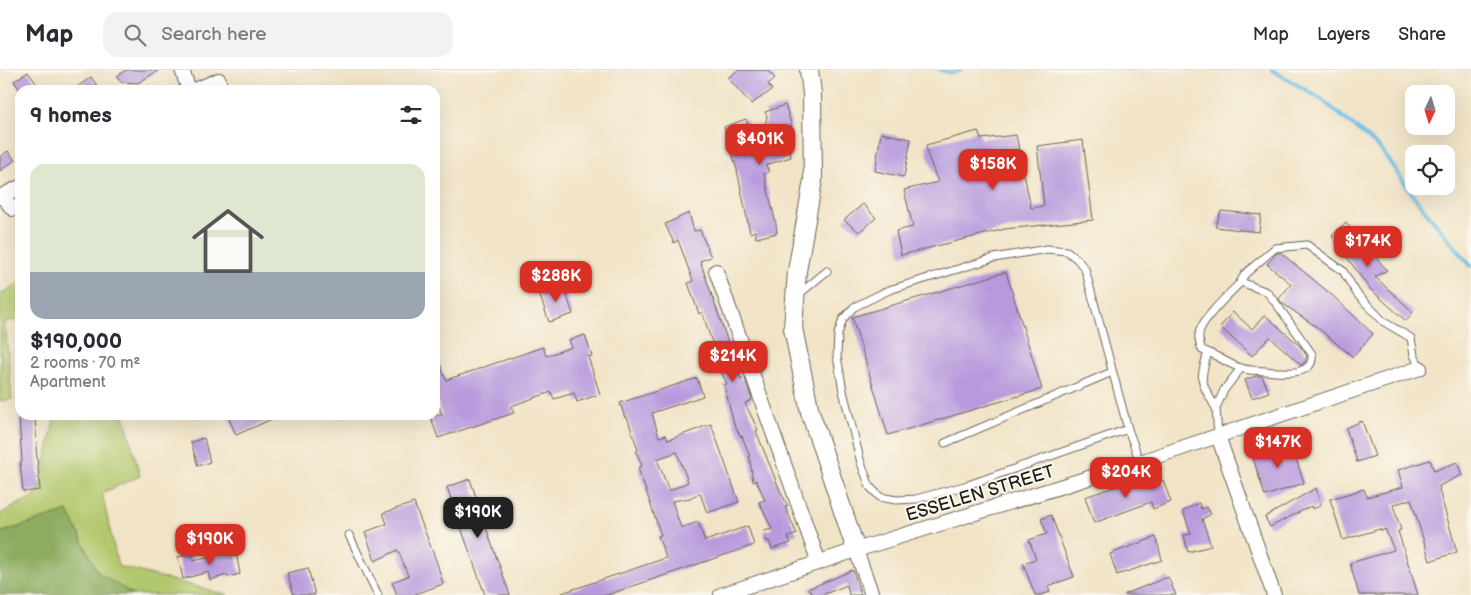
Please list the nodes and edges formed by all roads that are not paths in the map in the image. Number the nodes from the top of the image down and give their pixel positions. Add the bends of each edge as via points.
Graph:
1 (182, 70) edge
2 (809, 70) edge
3 (218, 80) dead end
4 (187, 85) edge
5 (206, 85) edge
6 (15, 189) edge
7 (2, 193) edge
8 (13, 209) dead end
9 (716, 271) dead end
10 (827, 272) dead end
11 (1239, 284) junction
12 (796, 298) junction
13 (1208, 352) junction
14 (1241, 368) junction
15 (1420, 368) joint
16 (1112, 372) junction
17 (1216, 408) junction
18 (1128, 429) junction
19 (1218, 436) junction
20 (945, 443) dead end
21 (1140, 462) junction
22 (349, 535) dead end
23 (856, 550) junction
24 (819, 563) junction
25 (378, 595) edge
26 (721, 595) edge
27 (872, 595) edge
28 (1274, 595) edge

1 - 4 street
2 - 12 street via 813,180 797,271
3 - 5 street
6 - 7 street
7 - 8 street
9 - 24 street
10 - 12 lane
11 - 13 lane via 1208,316 1199,332 1202,350
11 - 14 lane via 1267,292 1309,349 1313,361 1303,371 1286,373
11 - 15 lane via 1245,274 1275,248 1307,245 1342,271 1357,294 1384,322 1411,338
12 - 23 street via 793,328 810,412
13 - 14 lane
13 - 17 lane via 1201,374 1202,385
14 - 17 lane via 1224,390
15 - 19 street, ESSELEN STREET
16 - 18 lane
16 - 18 lane via 1085,269 1066,251 1047,249 994,258 889,290 854,307 843,319 838,334 837,356 862,463 870,487 880,497 916,499 950,490
16 - 20 lane
17 - 19 lane
18 - 21 lane
19 - 21 street, ESSELEN STREET
19 - 28 street
21 - 23 street, ESSELEN STREET
22 - 25 lane
23 - 24 street, ESSELEN STREET
23 - 27 street
24 - 26 street, ESSELEN STREET

